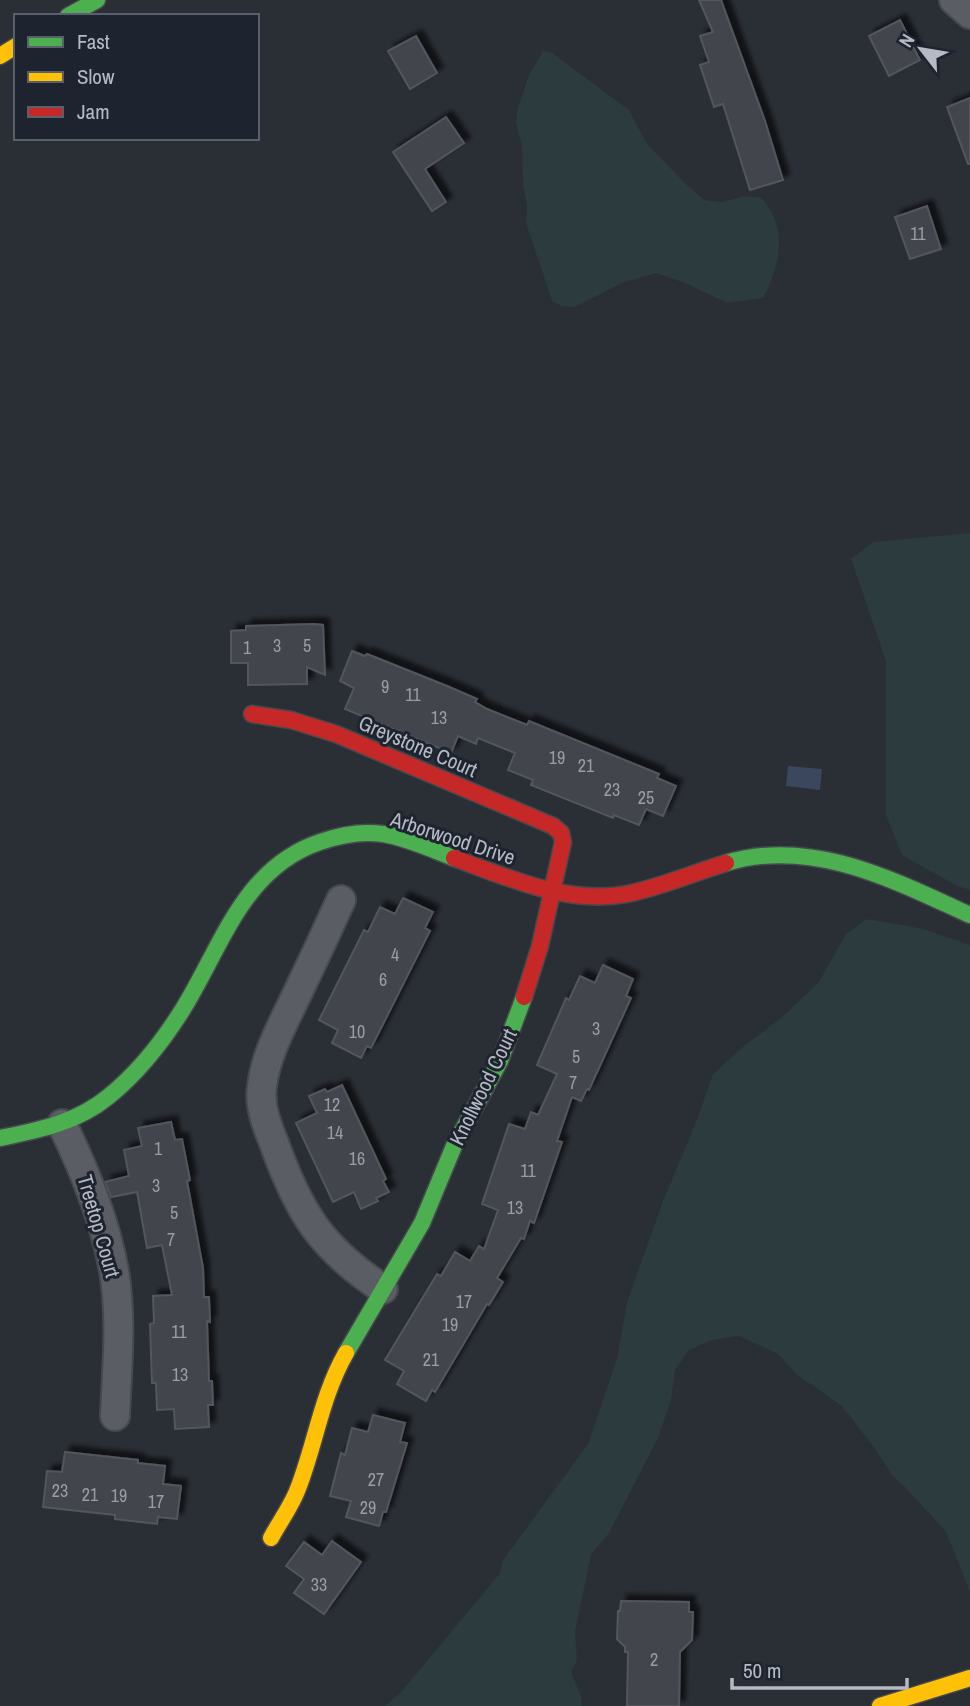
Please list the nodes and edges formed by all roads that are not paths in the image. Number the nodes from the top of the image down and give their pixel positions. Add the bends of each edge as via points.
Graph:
1 (97, 0) edge
2 (954, 0) edge
3 (72, 14) edge
4 (970, 14) edge
5 (252, 714) dead end
6 (561, 833) joint
7 (552, 891) junction
8 (341, 900) dead end
9 (970, 915) edge
10 (62, 1124) junction
11 (0, 1138) edge
12 (383, 1289) junction
13 (115, 1416) dead end
14 (271, 1538) dead end
15 (970, 1678) edge
16 (880, 1706) edge

1 - 3 street
2 - 4 street
5 - 6 street, Greystone Court via 336,734 553,825
6 - 7 street, Knollwood Court
7 - 9 street, Arborwood Drive via 621,894 745,858 783,854 867,871
7 - 10 street, Arborwood Drive via 386,835 345,835 304,848 269,871 244,897 198,985 145,1060 108,1096
7 - 12 street, Knollwood Court via 530,979 500,1061 458,1137 422,1223
8 - 12 street via 273,1048 262,1100 284,1172 313,1228 336,1254
10 - 11 street, Arborwood Drive
10 - 13 street, Treetop Court via 89,1184 114,1272 118,1318
12 - 14 street, Knollwood Court via 337,1369 299,1487
15 - 16 street

